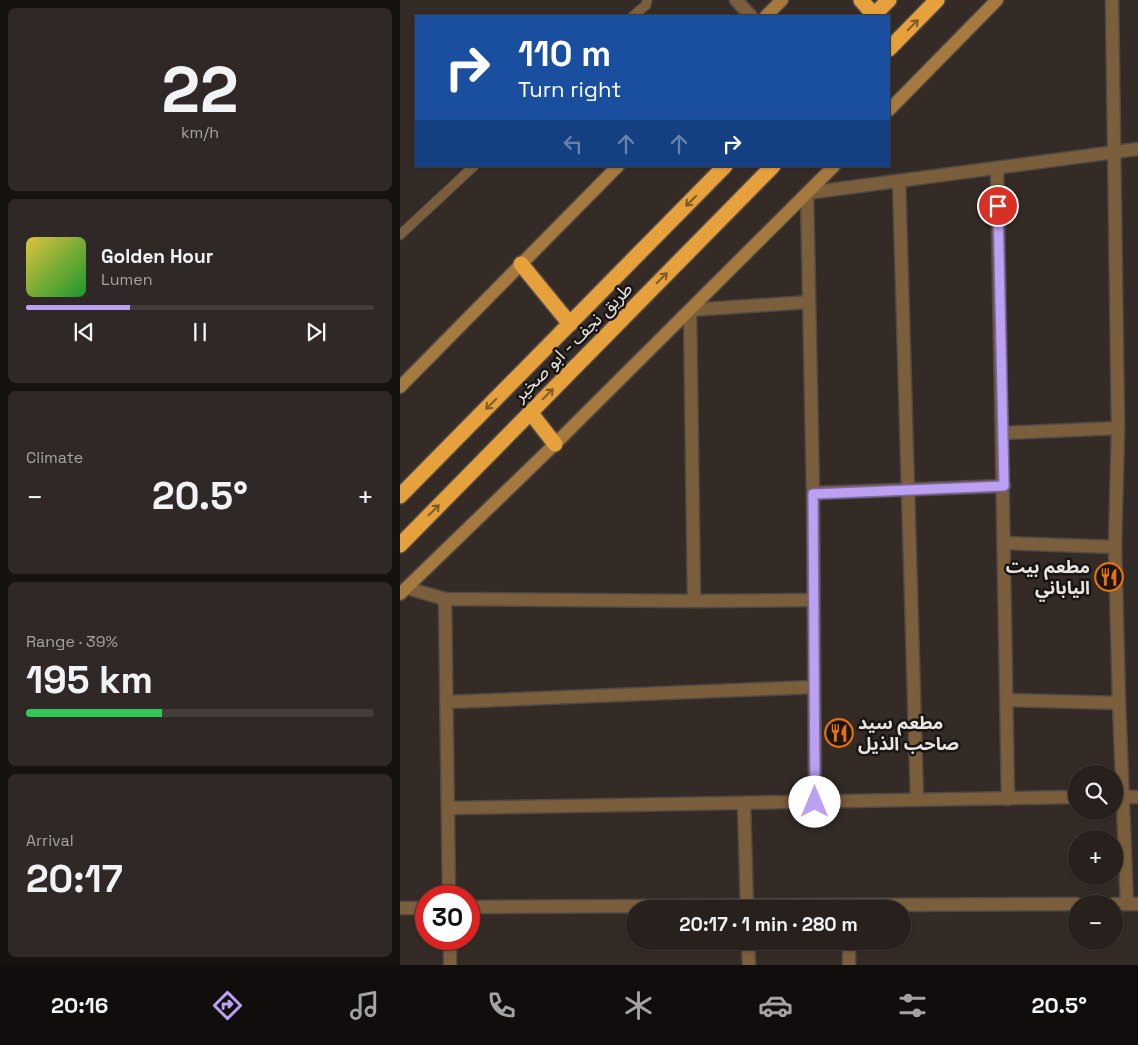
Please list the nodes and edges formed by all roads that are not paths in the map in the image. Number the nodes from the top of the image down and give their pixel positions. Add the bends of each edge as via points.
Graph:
1 (647, 0) edge
2 (736, 0) edge
3 (782, 0) edge
4 (861, 0) edge
5 (889, 0) edge
6 (937, 0) edge
7 (996, 0) edge
8 (1112, 0) edge
9 (634, 15) edge
10 (750, 15) edge
11 (767, 15) edge
12 (872, 15) edge
13 (874, 15) edge
14 (890, 48) edge
15 (890, 109) edge
16 (1138, 149) edge
17 (1114, 152) junction
18 (473, 167) edge
19 (617, 167) edge
20 (724, 167) edge
21 (772, 167) edge
22 (833, 167) edge
23 (998, 168) junction
24 (899, 181) junction
25 (807, 193) junction
26 (400, 235) edge
27 (522, 264) junction
28 (809, 302) junction
29 (690, 310) junction
30 (570, 324) junction
31 (400, 387) edge
32 (530, 412) junction
33 (1118, 428) junction
34 (1003, 433) junction
35 (555, 444) junction
36 (1004, 486) junction
37 (909, 490) junction
38 (813, 494) junction
39 (400, 496) edge
40 (1005, 543) junction
41 (400, 544) edge
42 (1115, 547) junction
43 (403, 591) edge
44 (445, 599) junction
45 (814, 600) junction
46 (694, 601) junction
47 (814, 687) junction
48 (1007, 700) junction
49 (446, 702) junction
50 (1119, 704) junction
51 (1118, 765) edge
52 (1138, 796) edge
53 (1123, 797) edge
54 (1008, 798) junction
55 (1068, 798) edge
56 (917, 800) junction
57 (815, 802) junction
58 (744, 803) junction
59 (448, 808) junction
60 (1120, 820) edge
61 (449, 885) edge
62 (747, 900) edge
63 (1068, 904) edge
64 (1126, 904) edge
65 (911, 906) edge
66 (480, 907) edge
67 (400, 908) edge
68 (415, 908) edge
69 (626, 908) edge
70 (450, 950) edge
71 (748, 950) edge
72 (849, 950) edge
73 (450, 965) edge
74 (749, 965) edge
75 (849, 965) edge

1 - 9 lane
2 - 10 street
3 - 11 main road
4 - 12 highway
5 - 13 highway
14 -> 6 highway
7 - 15 main road
8 - 17 street
16 - 17 street
17 - 23 street
17 - 33 street
18 - 26 lane
19 - 27 main road
20 -> 30 highway, طريق نجف - ابو صخير
32 -> 21 highway, طريق نجف - ابو صخير
22 - 25 main road
23 - 24 street
23 - 34 street
24 - 25 street
24 - 37 street
25 - 28 street
25 - 29 main road
27 - 30 highway
27 - 31 main road
28 - 29 street
28 - 38 street
29 - 35 main road
29 - 46 street
30 -> 39 highway, طريق نجف - ابو صخير
32 - 35 highway
41 -> 32 highway, طريق نجف - ابو صخير
33 - 34 street
33 - 42 street
34 - 36 street
35 - 43 main road
36 - 37 street
36 - 40 street
37 - 38 street
37 - 56 street
38 - 45 street
40 - 42 street
40 - 48 street
42 - 50 street
43 - 44 street
44 - 46 street
44 - 49 street
45 - 46 street
45 - 47 street
47 - 49 street
47 - 57 street
48 - 50 street
48 - 54 street
49 - 59 street
50 - 51 street
52 - 53 street
54 - 55 street
54 - 56 street
56 - 57 street
57 - 58 street
58 - 59 street
58 - 62 street
59 - 61 street
60 - 64 street
63 - 65 street
66 - 69 street
67 - 68 street
70 - 73 street
71 - 74 street
72 - 75 street

